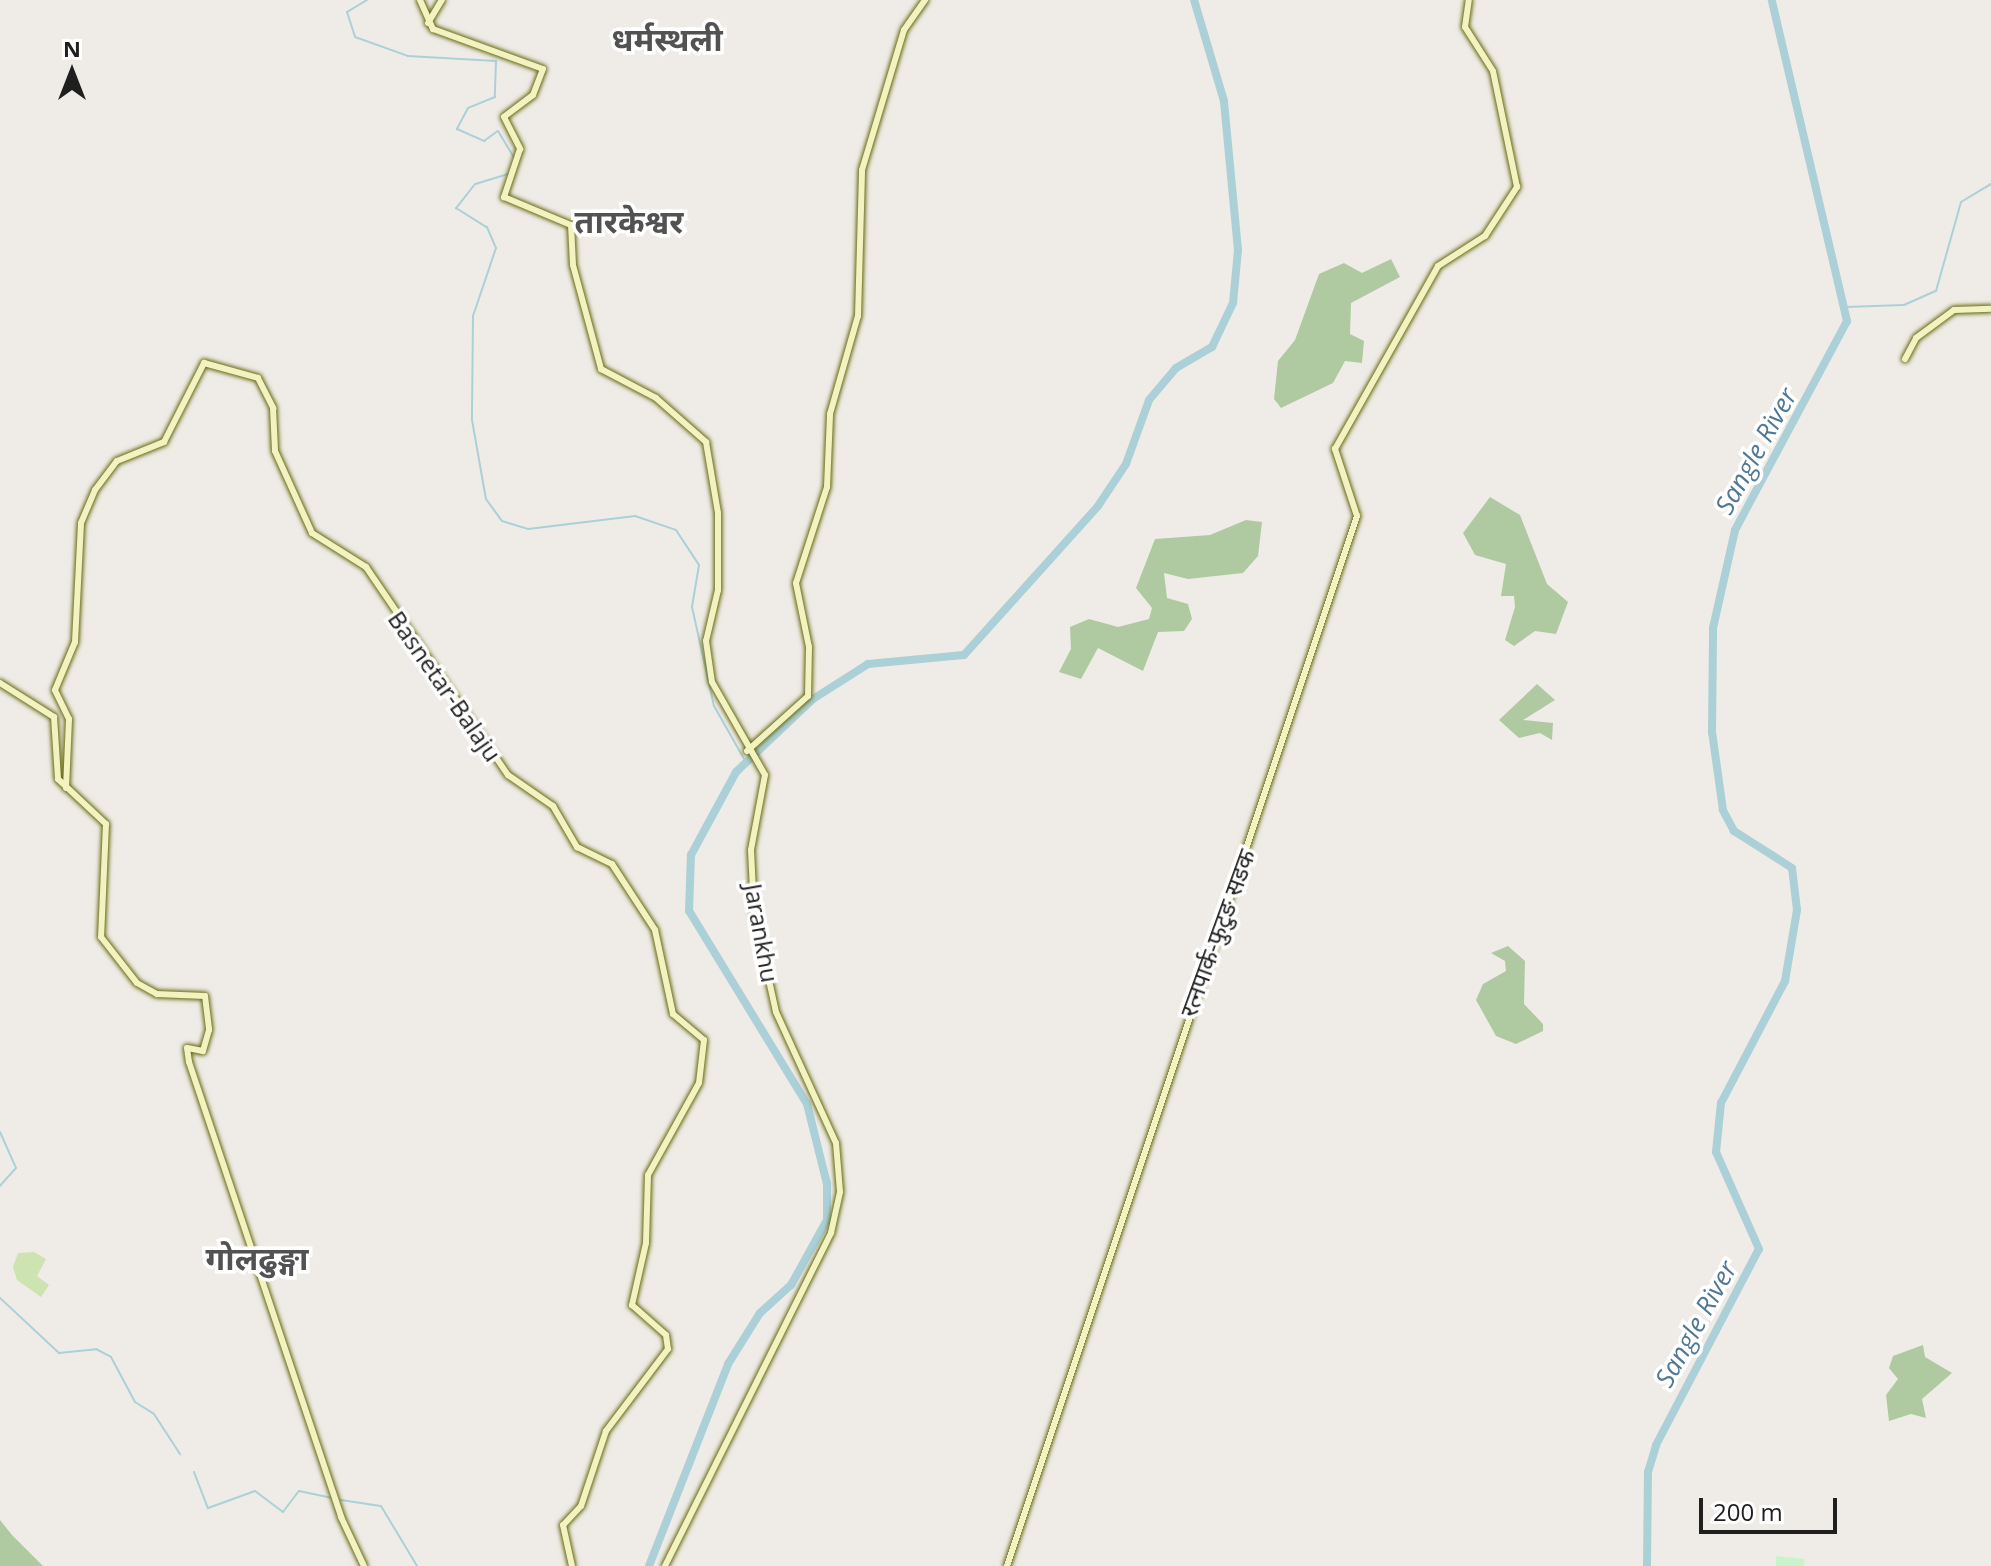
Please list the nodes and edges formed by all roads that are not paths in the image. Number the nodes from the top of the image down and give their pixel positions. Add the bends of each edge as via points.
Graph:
1 (420, 0) edge
2 (442, 0) edge
3 (925, 0) edge
4 (1469, 0) edge
5 (428, 23) junction
6 (1991, 309) edge
7 (1905, 359) dead end
8 (0, 683) edge
9 (747, 751) junction
10 (66, 788) junction
11 (364, 1566) edge
12 (572, 1566) edge
13 (665, 1566) edge
14 (1007, 1566) edge

1 - 5 street
2 - 5 street
3 - 9 street via 904,30 862,170 858,316 830,414 827,487 796,583 809,647 808,696
4 - 14 street, रत्नपार्क-फुटुङ सडक via 1465,27 1493,71 1517,187 1497,224 1438,266 1333,454 1357,516
5 - 9 street via 543,69 533,95 504,117 520,149 504,197 571,225 573,265 601,369 656,398 706,442 719,570 706,641 712,682
6 - 7 street via 1954,310 1916,338
8 - 10 street via 54,717 58,779
9 - 13 street, Jarankhu via 765,775 751,850 754,912 776,1012 836,1143 836,1214
10 - 11 street via 106,824 101,937 137,983 157,994 205,996 209,1030 203,1051 187,1048 189,1062 341,1517
10 - 12 street, Basnetar-Balaju via 69,719 55,690 75,642 81,523 117,461 157,449 204,363 264,385 275,451 312,533 366,567 508,775 553,806 577,847 612,864 655,930 673,1014 704,1040 699,1083 656,1153 643,1214 646,1243 632,1305 666,1335 668,1349 606,1431 581,1506 563,1525

